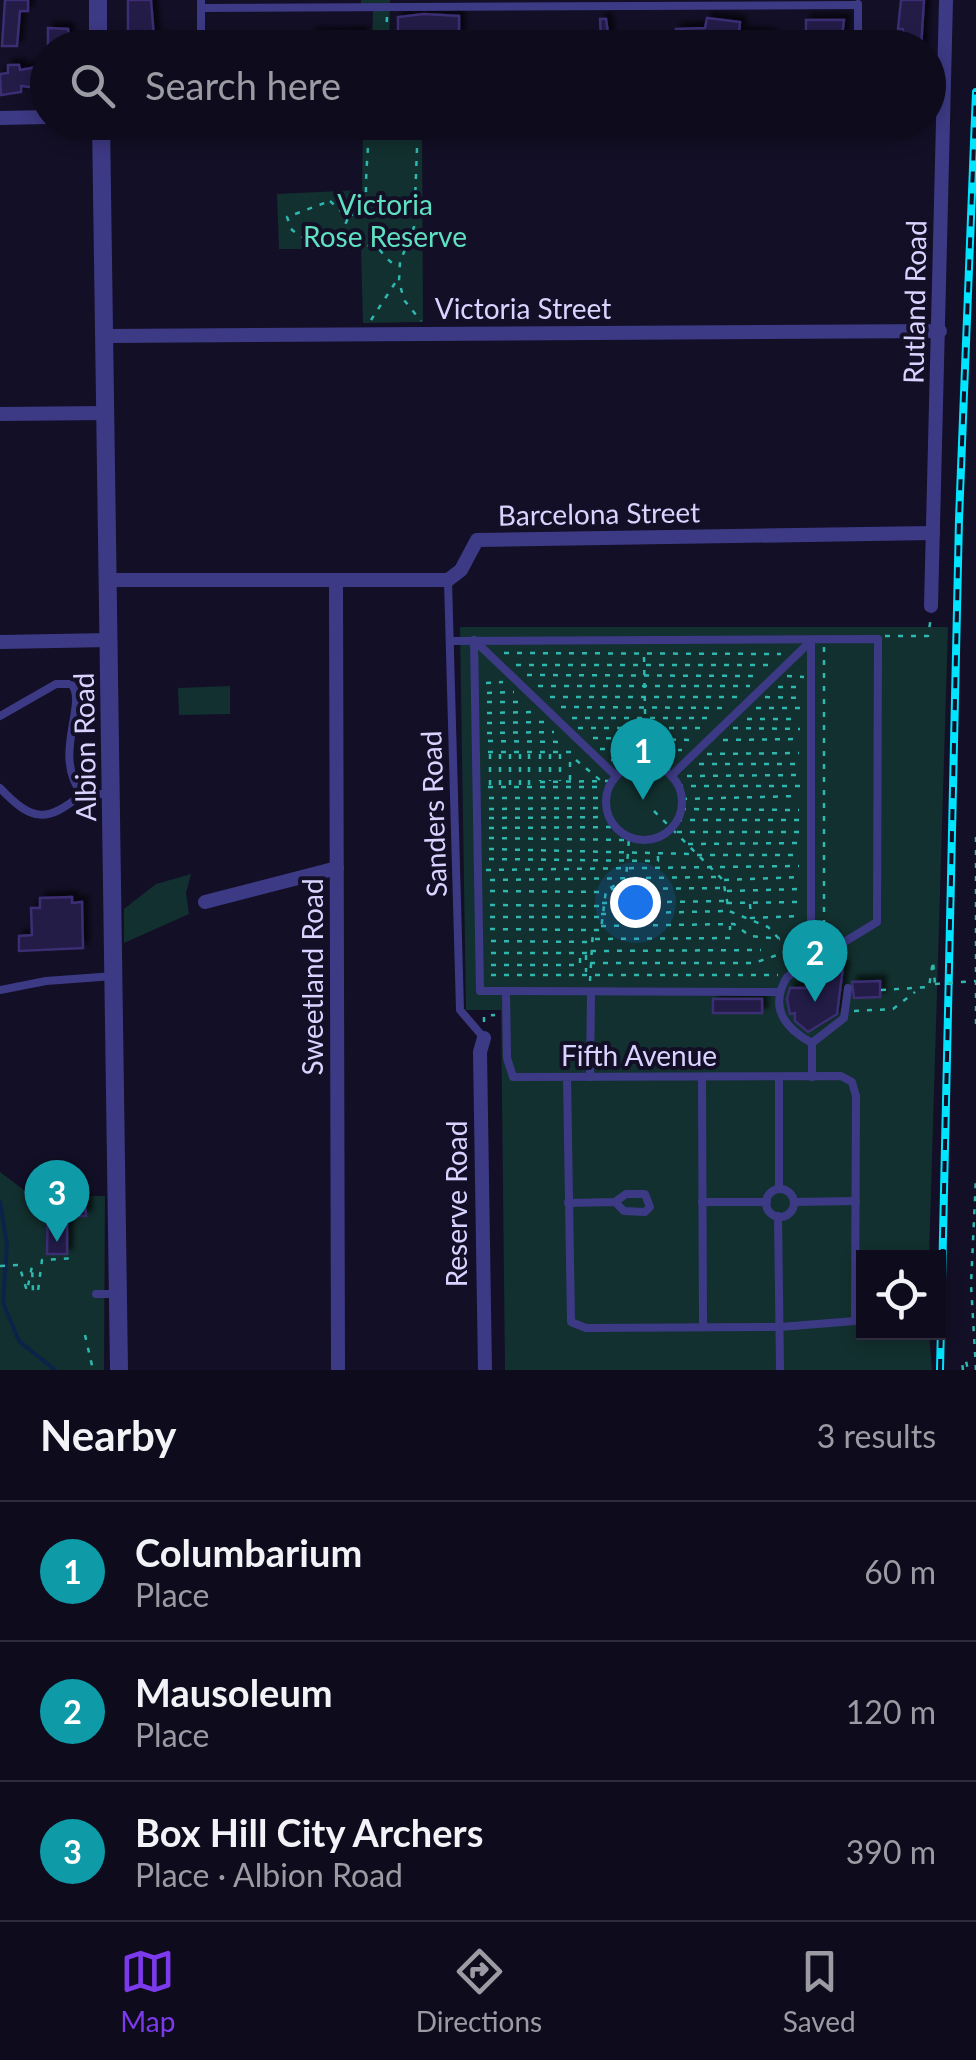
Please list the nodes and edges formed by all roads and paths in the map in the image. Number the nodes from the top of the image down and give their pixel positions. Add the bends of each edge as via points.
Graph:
1 (98, 0) edge
2 (946, 0) edge
3 (858, 3) edge
4 (201, 4) edge
5 (388, 8) junction
6 (98, 30) edge
7 (201, 30) edge
8 (387, 30) edge
9 (858, 30) edge
10 (943, 30) edge
11 (30, 117) edge
12 (0, 118) edge
13 (102, 140) edge
14 (369, 140) edge
15 (417, 140) edge
16 (936, 140) edge
17 (367, 196) junction
18 (344, 212) junction
19 (341, 234) junction
20 (378, 249) junction
21 (399, 268) junction
22 (399, 275) junction
23 (370, 321) dead end
24 (422, 322) dead end
25 (940, 330) junction
26 (107, 336) junction
27 (107, 413) junction
28 (0, 414) edge
29 (933, 532) junction
30 (108, 580) junction
31 (448, 580) junction
32 (336, 583) junction
33 (931, 606) joint
34 (110, 640) junction
35 (474, 640) junction
36 (644, 640) junction
37 (811, 640) junction
38 (824, 640) junction
39 (878, 640) junction
40 (450, 641) junction
41 (0, 642) edge
42 (488, 653) junction
43 (644, 654) junction
44 (797, 654) junction
45 (644, 664) junction
46 (500, 665) junction
47 (786, 665) junction
48 (510, 675) junction
49 (644, 675) junction
50 (774, 676) junction
51 (811, 677) junction
52 (644, 686) junction
53 (763, 686) junction
54 (644, 696) junction
55 (753, 697) junction
56 (811, 703) junction
57 (644, 708) junction
58 (741, 708) junction
59 (476, 713) junction
60 (0, 716) edge
61 (555, 717) junction
62 (644, 718) junction
63 (730, 718) junction
64 (645, 728) junction
65 (720, 728) junction
66 (811, 734) junction
67 (645, 739) junction
68 (708, 740) junction
69 (645, 749) junction
70 (476, 752) junction
71 (490, 752) junction
72 (500, 752) junction
73 (510, 752) junction
74 (520, 752) junction
75 (529, 752) junction
76 (550, 752) junction
77 (560, 752) junction
78 (540, 753) junction
79 (811, 753) junction
80 (690, 757) junction
81 (600, 760) junction
82 (811, 764) junction
83 (649, 765) junction
84 (635, 766) junction
85 (671, 776) junction
86 (810, 776) junction
87 (610, 781) junction
88 (550, 782) junction
89 (560, 782) junction
90 (570, 782) junction
91 (540, 784) junction
92 (678, 786) junction
93 (477, 787) junction
94 (490, 787) junction
95 (500, 787) junction
96 (510, 787) junction
97 (520, 787) junction
98 (529, 787) junction
99 (0, 788) edge
100 (810, 791) junction
101 (82, 794) junction
102 (112, 794) junction
103 (477, 798) junction
104 (681, 804) junction
105 (607, 808) junction
106 (654, 812) dead end
107 (811, 815) junction
108 (477, 823) junction
109 (615, 827) junction
110 (675, 827) junction
111 (810, 832) junction
112 (976, 837) edge
113 (629, 839) junction
114 (811, 843) junction
115 (686, 844) junction
116 (630, 851) junction
117 (478, 854) junction
118 (658, 854) junction
119 (696, 854) junction
120 (811, 855) junction
121 (630, 861) junction
122 (706, 866) junction
123 (337, 868) junction
124 (478, 870) junction
125 (629, 871) junction
126 (811, 872) junction
127 (716, 877) junction
128 (478, 880) junction
129 (625, 880) junction
130 (723, 880) junction
131 (611, 889) junction
132 (811, 889) junction
133 (726, 890) junction
134 (478, 891) junction
135 (605, 892) junction
136 (205, 902) dead end
137 (726, 902) junction
138 (811, 902) junction
139 (750, 903) junction
140 (602, 904) junction
141 (478, 905) junction
142 (729, 910) junction
143 (601, 916) junction
144 (811, 916) junction
145 (479, 918) junction
146 (730, 924) junction
147 (601, 926) junction
148 (479, 929) junction
149 (594, 930) junction
150 (784, 939) junction
151 (594, 940) junction
152 (762, 940) junction
153 (479, 941) junction
154 (761, 950) junction
155 (793, 950) junction
156 (479, 953) junction
157 (587, 953) junction
158 (824, 958) junction
159 (761, 961) junction
160 (590, 963) junction
161 (806, 967) junction
162 (479, 970) junction
163 (588, 974) junction
164 (114, 976) junction
165 (787, 977) junction
166 (975, 982) edge
167 (848, 988) dead end
168 (918, 989) junction
169 (0, 990) edge
170 (506, 990) junction
171 (881, 990) dead end
172 (591, 992) junction
173 (778, 992) junction
174 (848, 1011) junction
175 (506, 1015) junction
176 (976, 1025) edge
177 (484, 1038) junction
178 (812, 1044) junction
179 (590, 1076) junction
180 (567, 1077) junction
181 (812, 1077) junction
182 (702, 1078) junction
183 (779, 1078) junction
184 (976, 1176) edge
185 (779, 1189) junction
186 (856, 1201) junction
187 (615, 1202) dead end
188 (702, 1202) junction
189 (766, 1202) junction
190 (794, 1202) junction
191 (568, 1203) junction
192 (778, 1216) junction
193 (74, 1258) dead end
194 (0, 1266) edge
195 (96, 1294) dead end
196 (119, 1294) junction
197 (703, 1327) junction
198 (780, 1327) junction
199 (85, 1335) dead end
200 (93, 1370) edge
201 (119, 1370) edge
202 (338, 1370) edge
203 (484, 1370) edge
204 (780, 1370) edge
205 (976, 1370) edge

1 - 6 street
2 - 10 street, Rutland Road
3 - 5 lane
3 - 9 lane
4 - 5 lane
4 - 7 lane
5 - 8 path
11 - 12 street
13 - 26 street, Albion Road
14 - 17 path
15 - 21 path via 414,227
16 - 25 street, Rutland Road
17 - 18 path via 361,214 352,218
17 - 20 path
18 - 19 path
18 - 19 path via 330,201 287,217 305,239
19 - 20 path
20 - 21 path
21 - 22 path
22 - 23 path
22 - 24 path via 404,300
25 - 26 street, Victoria Street
25 - 29 street, Rutland Road
26 - 27 street, Albion Road
27 - 28 street
27 - 30 street, Albion Road
29 - 31 street, Barcelona Street via 477,540
29 - 33 street, Rutland Road
30 - 32 street
30 - 34 street, Albion Road
31 - 32 street
31 - 40 lane, Sanders Road
32 - 123 street, Sweetland Road
33 - 39 path via 928,636
34 - 41 street
34 - 102 street, Albion Road
35 - 36 lane
35 - 40 lane
35 - 42 lane
35 - 59 lane
36 - 37 lane
36 - 43 path
37 - 38 lane
37 - 44 lane
37 - 51 lane
38 - 39 lane
38 - 158 path
39 - 158 lane via 877,922
40 - 177 lane, Sanders Road via 460,1010
42 - 43 path
42 - 46 lane
43 - 44 path
43 - 45 path
44 - 47 lane
45 - 46 path
45 - 47 path
45 - 49 path
46 - 48 lane
47 - 50 lane
48 - 49 path
48 - 61 lane
49 - 50 path
49 - 52 path
50 - 51 path
50 - 53 lane
51 - 56 lane
52 - 53 path
52 - 54 path
52 - 61 path
53 - 55 lane
53 - 56 path
54 - 55 path
54 - 57 path
54 - 61 path
55 - 56 path
55 - 58 lane
56 - 58 path
56 - 63 path
56 - 66 lane
57 - 58 path
57 - 61 path
57 - 62 path
58 - 63 lane
59 - 61 path
59 - 61 path
59 - 61 path
59 - 61 path
59 - 61 path
59 - 61 path
59 - 61 path
59 - 70 lane
60 - 101 lane via 56,684 71,684 76,689 67,752
61 - 62 path
61 - 64 path
61 - 67 path
61 - 69 path
61 - 77 path
61 - 81 lane
62 - 63 path
62 - 64 path
63 - 65 lane
64 - 65 path
64 - 67 path
65 - 66 path
65 - 68 lane
66 - 68 path
66 - 79 lane
67 - 68 path
67 - 69 path
68 - 80 lane
69 - 80 path
69 - 83 path
70 - 71 path
70 - 93 lane
71 - 72 path
71 - 94 path
72 - 73 path
72 - 95 path
73 - 74 path
73 - 96 path
74 - 75 path
74 - 97 path
75 - 78 path
75 - 98 path
76 - 77 path
76 - 78 path
76 - 88 path
77 - 89 path
78 - 91 path
79 - 80 path
79 - 82 lane
80 - 82 path
80 - 83 path
80 - 85 lane
81 - 84 path via 631,760
81 - 87 lane
82 - 86 lane
83 - 84 lane
83 - 85 lane
84 - 87 lane
85 - 86 path
85 - 92 lane
86 - 100 lane
87 - 90 path
87 - 90 path via 570,760
87 - 91 path
87 - 105 lane
88 - 89 path
88 - 91 path
89 - 90 path
91 - 98 path
92 - 100 path
92 - 104 lane
93 - 94 path
93 - 103 lane
94 - 95 path
95 - 96 path
96 - 97 path
97 - 98 path
99 - 101 lane via 26,810 46,816
100 - 104 path
100 - 107 lane
101 - 102 lane
102 - 164 street, Albion Road
103 - 105 path
103 - 108 lane
104 - 107 path
104 - 110 lane
105 - 108 path
105 - 108 path
105 - 109 lane
106 - 110 path
107 - 110 path
107 - 111 lane
108 - 109 path
108 - 113 path
108 - 117 lane
109 - 113 lane
110 - 111 path
110 - 113 lane via 648,840
110 - 115 path
111 - 114 lane
112 - 166 path
113 - 116 path
114 - 115 path
114 - 120 lane
115 - 119 path
116 - 117 path
116 - 118 path
116 - 121 path
117 - 121 path
117 - 124 lane
118 - 119 path
118 - 121 path via 658,861
119 - 120 path
119 - 122 path
120 - 126 lane
121 - 125 path
122 - 125 path
122 - 126 path
122 - 127 path
123 - 136 street
123 - 202 street, Sweetland Road
124 - 125 path
124 - 128 lane
125 - 129 path
126 - 130 path
126 - 132 lane
127 - 129 path
127 - 130 path
128 - 129 path
128 - 134 lane
129 - 131 path
130 - 133 path
131 - 133 path
131 - 135 path
132 - 133 path
132 - 138 lane
133 - 137 path
134 - 135 path
134 - 141 lane
135 - 140 path
137 - 139 path
137 - 140 path
137 - 142 path
138 - 139 path
138 - 144 lane
139 - 144 path via 751,918
140 - 141 path
140 - 143 path
141 - 145 lane
142 - 143 path
142 - 150 path
143 - 145 path
143 - 147 path
144 - 161 lane
145 - 148 lane
146 - 147 path
146 - 151 path via 730,938
146 - 152 path
147 - 149 path
148 - 149 path
148 - 153 lane
149 - 151 path
150 - 152 path
150 - 155 path
151 - 153 path
151 - 157 path
152 - 154 path
153 - 156 lane
154 - 157 path
154 - 159 path
155 - 159 path
155 - 161 path
156 - 157 path
156 - 162 lane
157 - 160 path
157 - 162 path via 580,964
157 - 163 path
158 - 161 lane
159 - 160 path
160 - 163 path
161 - 165 lane
162 - 163 path
162 - 170 lane via 480,990
163 - 165 path
163 - 172 path
164 - 169 lane
164 - 196 street, Albion Road
165 - 173 lane
166 - 168 path, bridge via 935,984 934,961 928,987
166 - 176 path
167 - 174 lane
168 - 171 path
168 - 174 path via 893,1009
170 - 172 lane
170 - 175 lane, Fifth Avenue
172 - 173 lane
172 - 179 lane
173 - 178 lane via 780,1015
174 - 178 lane
175 - 177 path via 484,1016
175 - 180 lane, Fifth Avenue via 506,1058 514,1077
177 - 203 street, Reserve Road
178 - 181 lane
179 - 180 lane, Fifth Avenue
179 - 182 lane, Fifth Avenue
180 - 191 lane
181 - 183 lane, Fifth Avenue
181 - 186 lane, Fifth Avenue via 852,1082
182 - 183 lane, Fifth Avenue
182 - 188 lane
183 - 185 lane
184 - 205 path
185 - 189 lane
185 - 190 lane
186 - 190 lane
186 - 198 lane via 856,1313 848,1324
187 - 191 lane
188 - 189 lane
188 - 197 lane
189 - 192 lane
190 - 192 lane via 790,1213
191 - 197 lane via 572,1322 586,1328
192 - 198 lane
193 - 194 path via 42,1260 33,1292 32,1266 28,1291 19,1265
195 - 196 lane
196 - 201 street, Albion Road
197 - 198 lane
198 - 204 lane
199 - 200 path

